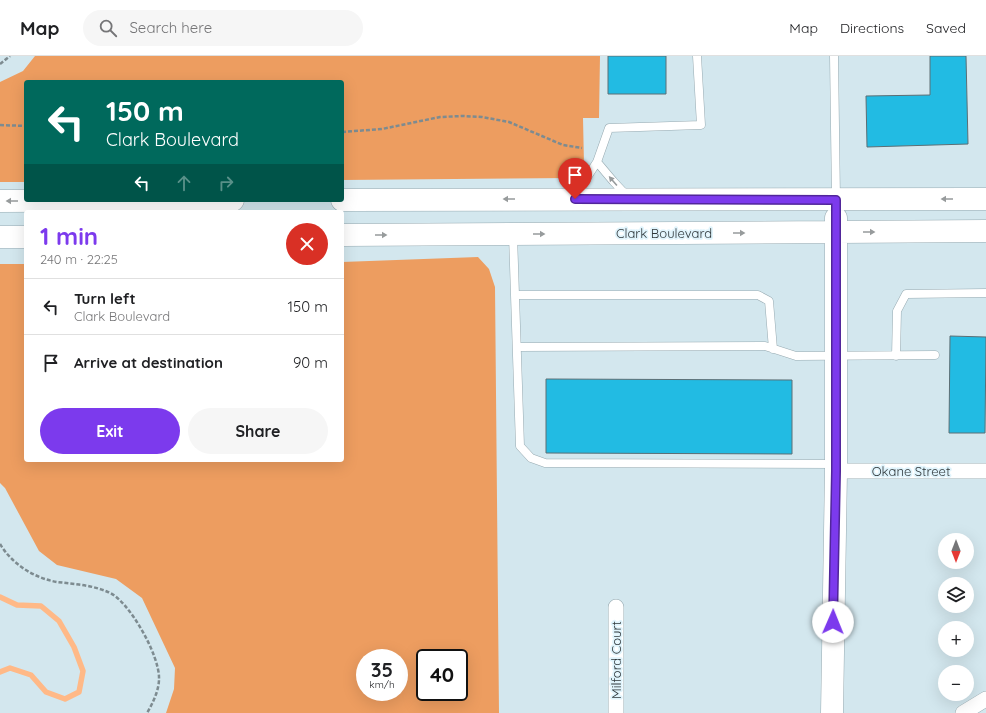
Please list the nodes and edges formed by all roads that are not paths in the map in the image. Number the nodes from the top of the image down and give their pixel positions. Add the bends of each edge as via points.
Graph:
1 (697, 56) edge
2 (834, 56) edge
3 (597, 162) junction
4 (575, 199) junction
5 (629, 199) junction
6 (986, 199) edge
7 (0, 200) edge
8 (24, 200) edge
9 (344, 200) edge
10 (836, 200) junction
11 (986, 231) edge
12 (836, 232) junction
13 (513, 234) junction
14 (344, 235) edge
15 (0, 237) edge
16 (24, 237) edge
17 (986, 293) edge
18 (515, 295) junction
19 (517, 347) junction
20 (773, 349) junction
21 (935, 355) dead end
22 (836, 356) junction
23 (896, 356) junction
24 (836, 468) junction
25 (986, 471) edge
26 (616, 607) dead end
27 (986, 699) edge
28 (616, 713) edge
29 (832, 713) edge
30 (963, 713) edge

1 - 3 lane via 701,125 609,128
2 - 10 lane
3 - 4 lane
5 -> 3 lane
4 - 5 main road
4 -> 9 main road
5 - 10 main road
6 -> 10 main road
8 -> 7 main road
10 - 12 main road
12 -> 11 main road, Clark Boulevard
13 -> 12 main road, Clark Boulevard
12 - 22 main road
14 -> 13 main road, Clark Boulevard
13 - 18 lane
15 - 16 main road
17 - 23 lane via 906,294 896,311
18 - 19 lane
18 - 20 lane via 758,294 770,301
19 - 20 lane via 765,346
19 - 24 lane via 520,446 531,458 545,463
20 - 22 lane via 796,356
21 - 23 lane
22 - 23 lane
22 - 24 main road
24 - 25 street, Okane Street
24 - 29 main road
26 - 28 street, Milford Court
27 - 30 street

